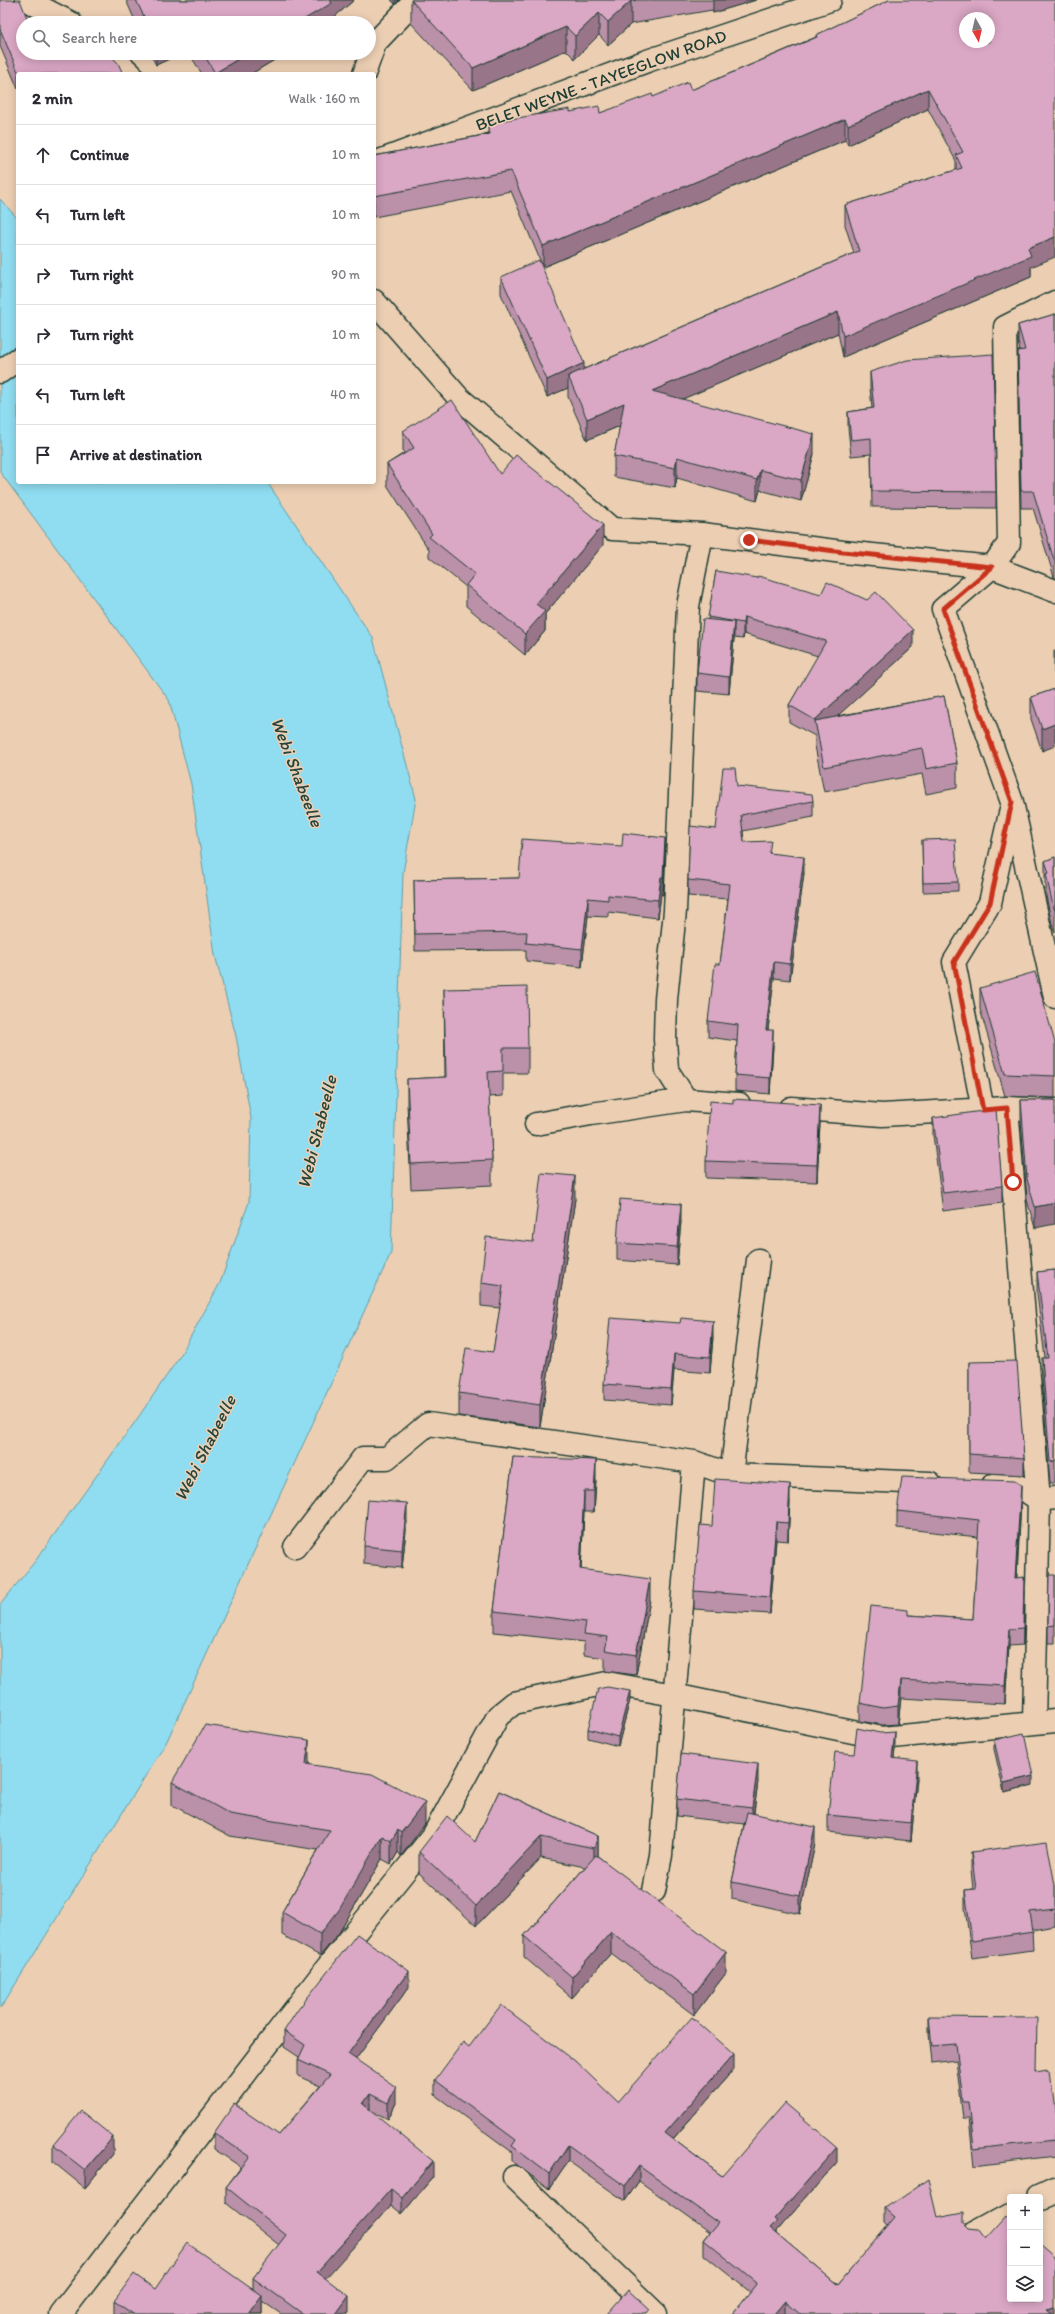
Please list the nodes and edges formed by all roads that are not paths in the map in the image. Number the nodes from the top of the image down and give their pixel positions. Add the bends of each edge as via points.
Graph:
1 (26, 0) edge
2 (416, 0) edge
3 (830, 0) edge
4 (57, 16) edge
5 (376, 42) edge
6 (116, 60) edge
7 (369, 60) edge
8 (129, 72) edge
9 (365, 72) edge
10 (376, 162) edge
11 (1055, 302) edge
12 (376, 303) edge
13 (16, 360) edge
14 (0, 372) edge
15 (702, 534) junction
16 (992, 567) junction
17 (1055, 591) edge
18 (1012, 802) junction
19 (1054, 989) edge
20 (686, 1100) junction
21 (1007, 1108) junction
22 (983, 1110) junction
23 (1055, 1110) edge
24 (536, 1124) dead end
25 (758, 1260) dead end
26 (694, 1462) junction
27 (731, 1475) junction
28 (949, 1484) edge
29 (972, 1484) edge
30 (1047, 1499) edge
31 (295, 1547) dead end
32 (674, 1695) junction
33 (1055, 1721) edge
34 (1034, 1722) junction
35 (654, 1891) dead end
36 (514, 2177) dead end
37 (1055, 2191) edge
38 (1043, 2197) edge
39 (1007, 2216) edge
40 (975, 2232) edge
41 (61, 2314) edge
42 (656, 2314) edge

1 - 4 street
2 - 5 street
3 - 10 street, BELET WEYNE - TAYEEGLOW ROAD via 647,61
6 - 8 street
7 - 9 street
11 - 16 street via 1005,326 1009,543
12 - 15 street via 458,397 612,529
13 - 14 street
15 - 16 street
15 - 20 street via 688,606 675,911 666,999 665,1038 668,1070
16 - 17 street
16 - 18 street via 943,609
18 - 19 street
18 - 22 street via 990,903 954,962
20 - 22 street via 882,1115
20 - 24 street
21 - 22 street
21 - 23 street
21 - 30 street
25 - 27 street
26 - 27 street
26 - 31 street via 428,1424 387,1458 363,1458
26 - 32 street
27 - 28 street
29 - 30 street via 1019,1486
30 - 34 street
32 - 34 street via 882,1738
32 - 35 street via 662,1855
32 - 41 street via 607,1683 514,1703 498,1716 433,1836 325,1970
33 - 34 street
36 - 42 street
37 - 38 street
39 - 40 street

